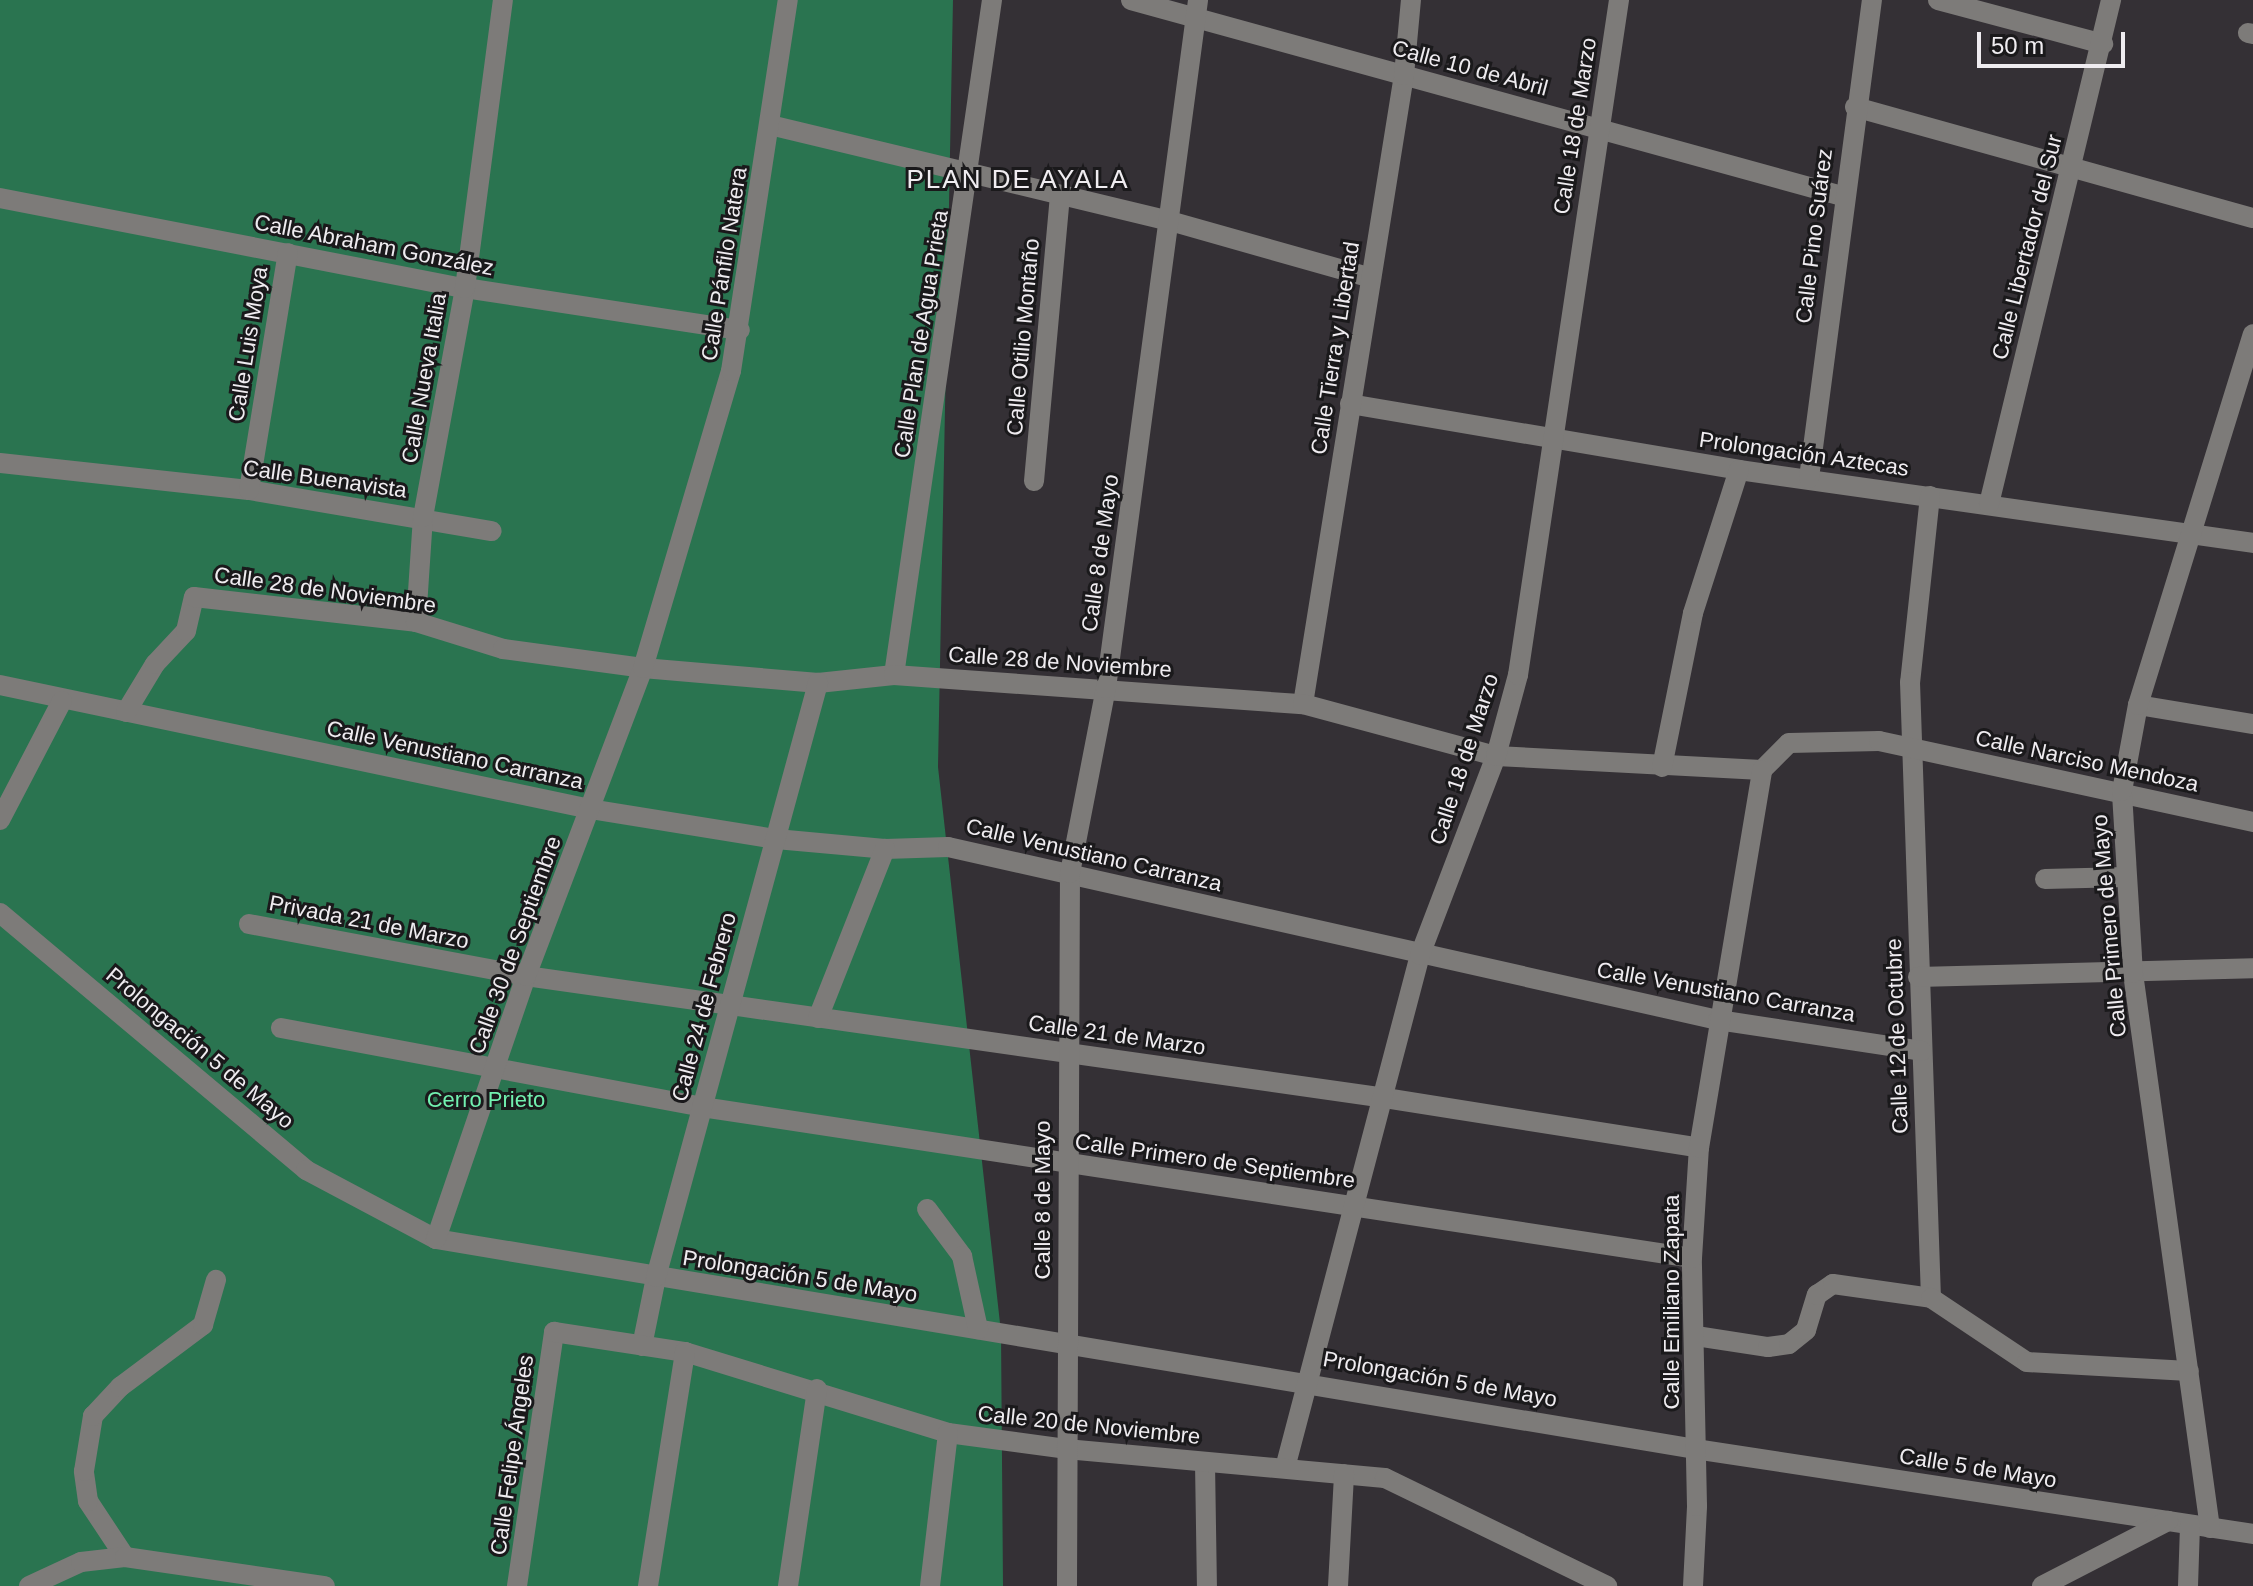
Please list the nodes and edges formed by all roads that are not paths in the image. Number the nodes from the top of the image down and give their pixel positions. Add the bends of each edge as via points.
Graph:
1 (503, 0) edge
2 (788, 0) edge
3 (992, 0) edge
4 (1131, 0) edge
5 (1411, 0) edge
6 (1619, 0) edge
7 (1872, 0) edge
8 (1938, 0) edge
9 (2111, 0) edge
10 (1197, 9) edge
11 (2103, 44) junction
12 (1404, 75) junction
13 (1855, 107) junction
14 (770, 125) junction
15 (1598, 128) junction
16 (2071, 166) junction
17 (969, 177) junction
18 (1842, 196) junction
19 (1060, 197) junction
20 (0, 198) edge
21 (2253, 218) edge
22 (1170, 221) junction
23 (288, 253) junction
24 (1371, 278) junction
25 (465, 288) junction
26 (740, 330) junction
27 (2253, 334) edge
28 (1350, 404) junction
29 (1553, 438) junction
30 (0, 463) edge
31 (1739, 470) junction
32 (1809, 478) junction
33 (1034, 481) dead end
34 (249, 490) junction
35 (1930, 496) junction
36 (1989, 504) junction
37 (423, 517) junction
38 (492, 531) dead end
39 (2188, 534) junction
40 (2253, 543) edge
41 (416, 622) junction
42 (643, 668) junction
43 (894, 675) junction
44 (818, 683) junction
45 (0, 685) edge
46 (1106, 688) junction
47 (62, 701) junction
48 (1303, 704) junction
49 (2138, 705) junction
50 (126, 712) junction
51 (2253, 724) edge
52 (1911, 748) junction
53 (1496, 756) junction
54 (1662, 767) junction
55 (1762, 770) junction
56 (2122, 791) junction
57 (590, 809) junction
58 (0, 820) edge
59 (2253, 822) edge
60 (776, 839) junction
61 (885, 849) junction
62 (1070, 873) junction
63 (2126, 877) junction
64 (2045, 879) dead end
65 (0, 913) edge
66 (249, 924) dead end
67 (1420, 955) junction
68 (2253, 968) edge
69 (2133, 973) junction
70 (526, 976) junction
71 (1918, 977) junction
72 (729, 1006) junction
73 (818, 1018) junction
74 (1718, 1020) junction
75 (281, 1028) dead end
76 (1922, 1051) junction
77 (1068, 1052) junction
78 (495, 1071) junction
79 (1385, 1098) junction
80 (702, 1107) junction
81 (1699, 1148) junction
82 (1067, 1164) junction
83 (1354, 1206) junction
84 (927, 1209) dead end
85 (436, 1239) junction
86 (1692, 1258) junction
87 (656, 1277) junction
88 (216, 1280) dead end
89 (1931, 1298) junction
90 (978, 1329) junction
91 (554, 1332) joint
92 (1696, 1336) junction
93 (1066, 1343) junction
94 (642, 1346) junction
95 (685, 1352) junction
96 (2189, 1371) junction
97 (1305, 1380) junction
98 (817, 1389) junction
99 (948, 1433) junction
100 (1066, 1449) junction
101 (1695, 1449) junction
102 (1205, 1463) junction
103 (1285, 1468) junction
104 (1344, 1474) junction
105 (2168, 1521) junction
106 (2200, 1526) junction
107 (2253, 1534) edge
108 (125, 1557) junction
109 (29, 1586) edge
110 (325, 1586) edge
111 (517, 1586) edge
112 (648, 1586) edge
113 (788, 1586) edge
114 (930, 1586) edge
115 (1067, 1586) edge
116 (1207, 1586) edge
117 (1338, 1586) edge
118 (1607, 1586) edge
119 (1693, 1586) edge
120 (2042, 1586) edge
121 (2188, 1586) edge

1 - 25 street, Calle Nueva Italia
2 - 14 street, Calle Pánfilo Natera
3 - 17 street, Calle Plan de Agua Prieta
4 - 10 street, Calle 10 de Abril
5 - 12 street, Calle Tierra y Libertad
6 - 15 street, Calle 18 de Marzo
7 - 13 street, Calle Pino Suárez
8 - 11 street
9 - 11 street, Calle Libertador del Sur
10 - 12 street, Calle 10 de Abril
10 - 22 street, Calle 8 de Mayo
11 - 16 street, Calle Libertador del Sur
12 - 15 street, Calle 10 de Abril
12 - 24 street, Calle Tierra y Libertad
13 - 16 street
13 - 18 street, Calle Pino Suárez
14 - 17 street
14 - 26 street, Calle Pánfilo Natera
15 - 18 street, Calle 10 de Abril
15 - 29 street, Calle 18 de Marzo
16 - 21 street
16 - 36 street, Calle Libertador del Sur
17 - 19 street
17 - 43 street, Calle Plan de Agua Prieta
18 - 32 street, Calle Pino Suárez
19 - 22 street
19 - 33 street, Calle Otilio Montaño
20 - 23 street, Calle Abraham González
22 - 24 street
22 - 46 street, Calle 8 de Mayo
23 - 25 street, Calle Abraham González
23 - 34 street, Calle Luis Moya
24 - 28 street, Calle Tierra y Libertad
25 - 26 street, Calle Abraham González
25 - 37 street, Calle Nueva Italia
26 - 42 street, Calle Pánfilo Natera
27 - 39 street, Calle Primero de Mayo
28 - 29 street, Prolongación Aztecas
28 - 48 street, Calle Tierra y Libertad
29 - 31 street, Prolongación Aztecas
29 - 53 street, Calle 18 de Marzo via 1535,582
30 - 34 street, Calle Buenavista
31 - 32 street, Prolongación Aztecas
31 - 54 street via 1693,613
32 - 35 street, Prolongación Aztecas
34 - 37 street, Calle Buenavista
35 - 36 street, Prolongación Aztecas
35 - 52 street, Calle 12 de Octubre via 1910,682
36 - 39 street, Prolongación Aztecas
37 - 38 street, Calle Buenavista
37 - 41 street, Calle Nueva Italia
39 - 40 street, Prolongación Aztecas
39 - 49 street, Calle Primero de Mayo
41 - 42 street, Calle 28 de Noviembre via 503,649
41 - 50 street, Calle 28 de Noviembre via 194,597 186,631 155,664
42 - 44 street, Calle 28 de Noviembre
42 - 57 street, Calle 30 de Septiembre
43 - 44 street, Calle 28 de Noviembre
43 - 46 street, Calle 28 de Noviembre
44 - 60 street, Calle 24 de Febrero
45 - 47 street, Calle Venustiano Carranza
46 - 48 street, Calle 28 de Noviembre
46 - 62 street, Calle 8 de Mayo
47 - 50 street, Calle Venustiano Carranza
47 - 58 street
48 - 53 street, Calle 28 de Noviembre
49 - 51 street
49 - 56 street, Calle Primero de Mayo
50 - 57 street, Calle Venustiano Carranza
52 - 55 street via 1833,738 1789,743
52 - 56 street, Calle Narciso Mendoza
52 - 71 street, Calle 12 de Octubre
53 - 54 street, Calle 28 de Noviembre
53 - 67 street, Calle 18 de Marzo
54 - 55 street, Calle 28 de Noviembre
55 - 74 street, Calle Emiliano Zapata
56 - 59 street, Calle Narciso Mendoza
56 - 63 street, Calle Primero de Mayo
57 - 60 street, Calle Venustiano Carranza
57 - 70 street, Calle 30 de Septiembre
60 - 61 street, Calle Venustiano Carranza
60 - 72 street, Calle 24 de Febrero
61 - 62 street, Calle Venustiano Carranza via 948,847
61 - 73 street
62 - 67 street, Calle Venustiano Carranza
62 - 77 street, Calle 8 de Mayo
63 - 64 street
63 - 69 street, Calle Primero de Mayo
65 - 85 street, Prolongación 5 de Mayo via 306,1170
66 - 70 street, Privada 21 de Marzo
67 - 74 street, Calle Venustiano Carranza
67 - 79 street, Calle 18 de Marzo
68 - 69 street
69 - 71 street
69 - 96 street, Calle Primero de Mayo
70 - 72 street, Calle 21 de Marzo
70 - 78 street, Calle 30 de Septiembre
71 - 76 street, Calle 12 de Octubre
72 - 73 street, Calle 21 de Marzo
72 - 80 street, Calle 24 de Febrero
73 - 77 street, Calle 21 de Marzo
74 - 76 street, Calle Venustiano Carranza
74 - 81 street, Calle Emiliano Zapata
75 - 78 street, Calle Primero de Septiembre
76 - 89 street, Calle 12 de Octubre
77 - 79 street, Calle 21 de Marzo
77 - 82 street, Calle 8 de Mayo
78 - 80 street, Calle Primero de Septiembre
78 - 85 street, Calle 30 de Septiembre
79 - 81 street, Calle 21 de Marzo
79 - 83 street, Calle 18 de Marzo
80 - 82 street, Calle Primero de Septiembre
80 - 87 street, Calle 24 de Febrero
81 - 86 street, Calle Emiliano Zapata
82 - 83 street, Calle Primero de Septiembre
82 - 93 street, Calle 8 de Mayo
83 - 86 street, Calle Primero de Septiembre
83 - 97 street, Calle 18 de Marzo
84 - 90 street via 962,1256
85 - 87 street, Prolongación 5 de Mayo
86 - 92 street, Calle Emiliano Zapata
87 - 90 street, Prolongación 5 de Mayo
87 - 94 street, Calle 24 de Febrero
88 - 108 street via 203,1325 120,1387 93,1416 84,1471 88,1501
89 - 92 street via 1833,1284 1817,1295 1806,1330 1789,1344 1768,1347
89 - 96 street via 2027,1362
90 - 93 street, Prolongación 5 de Mayo
91 - 94 street, Calle 20 de Noviembre
91 - 111 street, Calle Felipe Ángeles
92 - 101 street, Calle Emiliano Zapata
93 - 97 street, Prolongación 5 de Mayo
93 - 100 street, Calle 8 de Mayo
94 - 95 street, Calle 20 de Noviembre
95 - 98 street, Calle 20 de Noviembre
95 - 112 street
96 - 106 street, Calle Primero de Mayo
97 - 101 street, Prolongación 5 de Mayo
97 - 103 street, Calle 18 de Marzo
98 - 99 street, Calle 20 de Noviembre
98 - 113 street
99 - 100 street, Calle 20 de Noviembre
99 - 114 street
100 - 102 street, Calle 20 de Noviembre
100 - 115 street, Calle 8 de Mayo
101 - 105 street, Calle 5 de Mayo
101 - 119 street, Calle Emiliano Zapata
102 - 103 street, Calle 20 de Noviembre
102 - 116 street
103 - 104 street, Calle 20 de Noviembre
104 - 117 street
104 - 118 street, Calle 20 de Noviembre via 1385,1478
105 - 106 street, Calle 5 de Mayo
105 - 120 street
106 - 107 street, Calle 5 de Mayo
106 - 121 street, Calle Primero de Mayo
108 - 109 street via 81,1562
108 - 110 street

